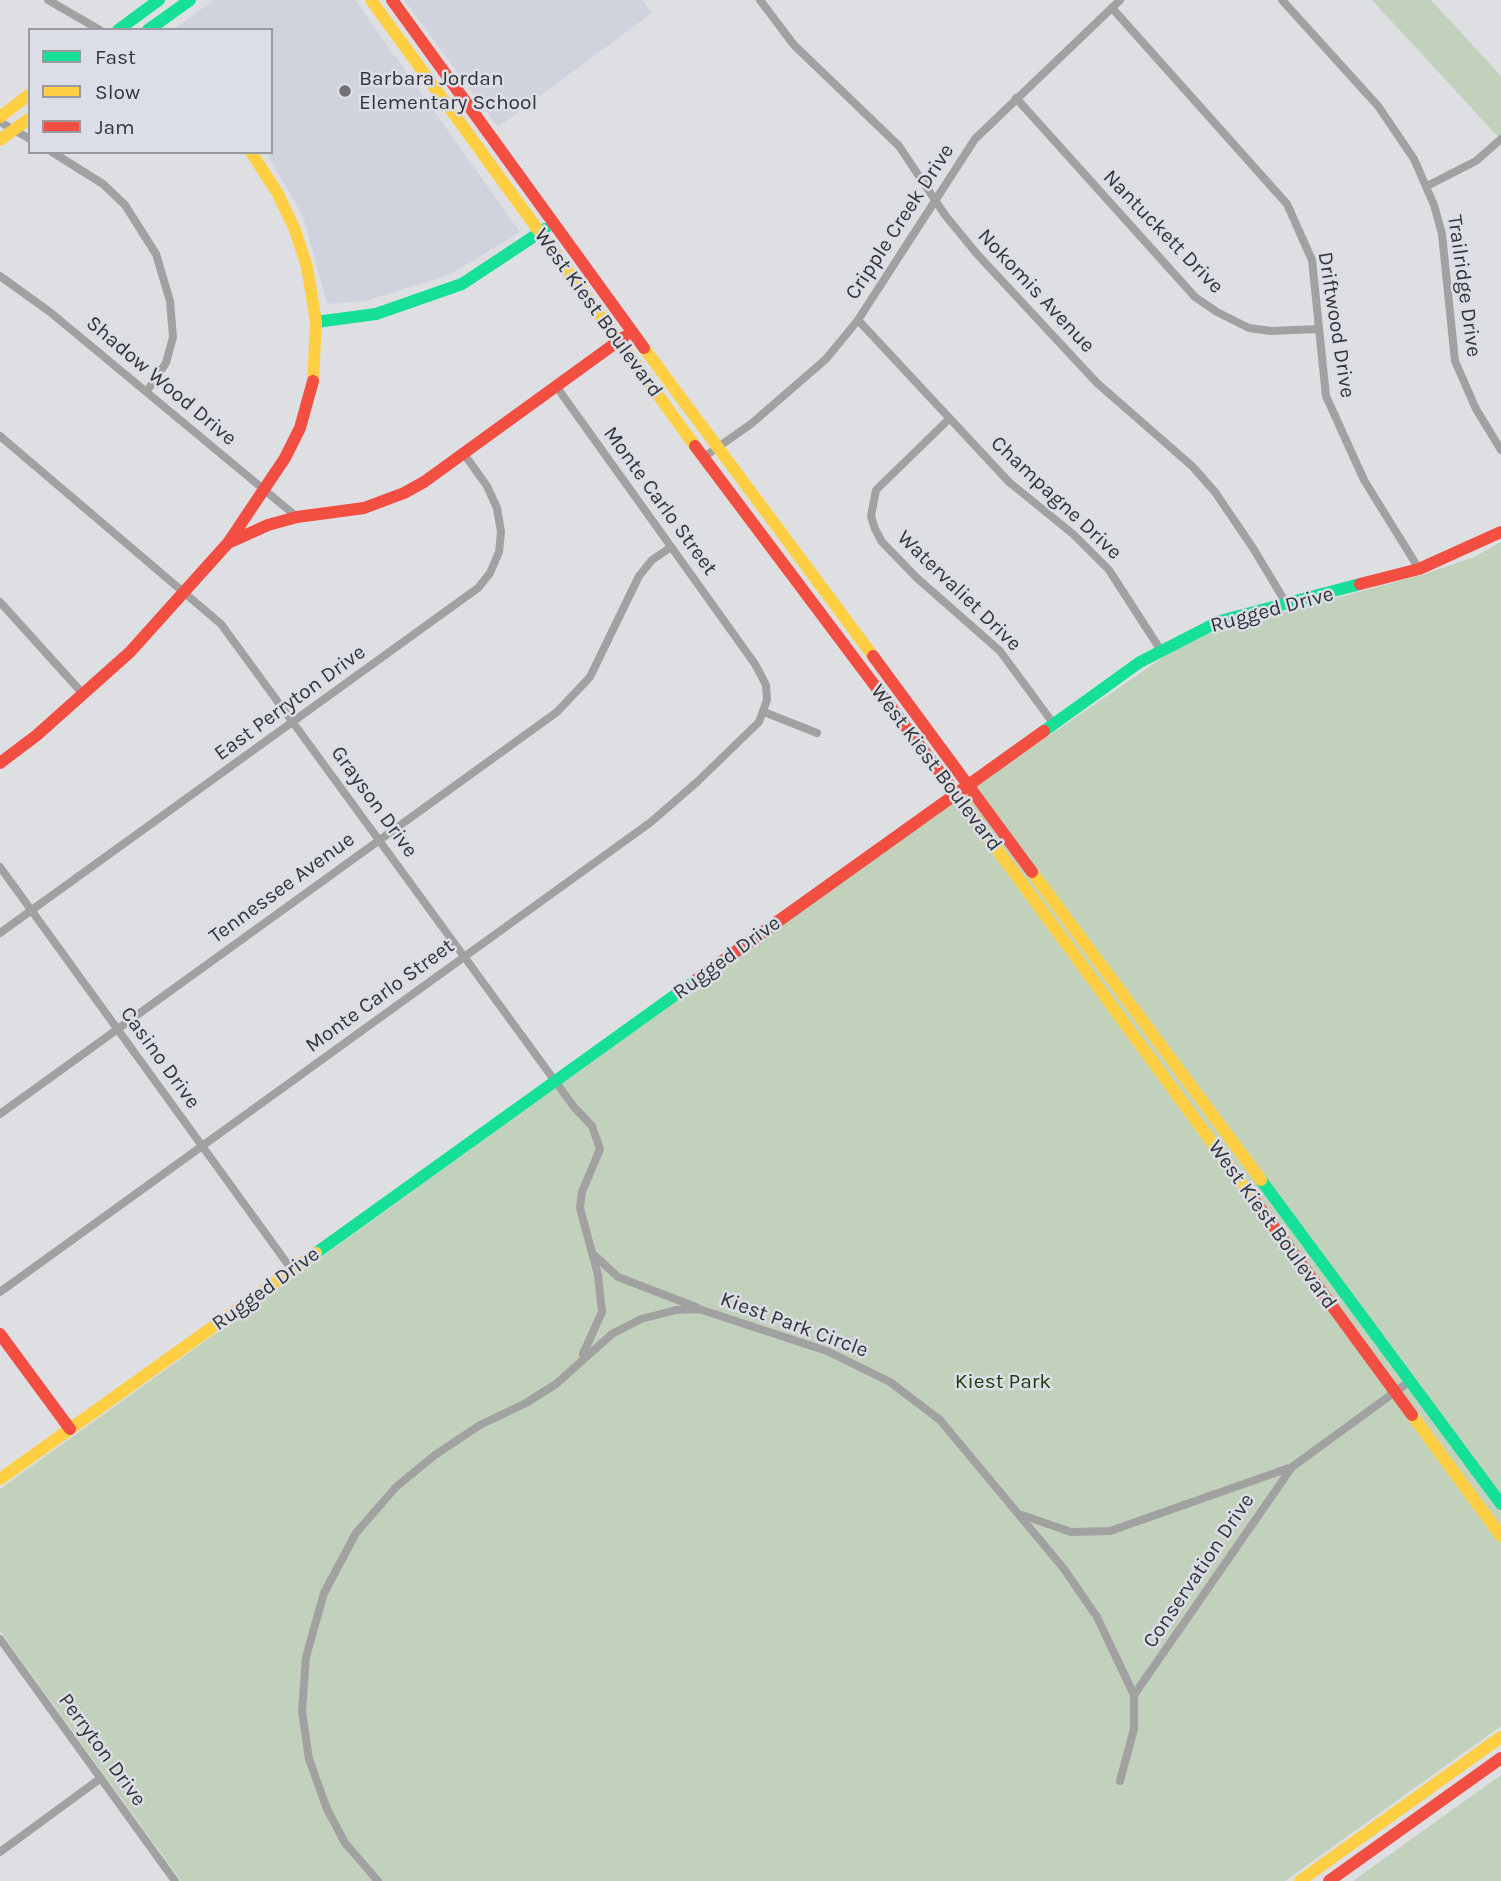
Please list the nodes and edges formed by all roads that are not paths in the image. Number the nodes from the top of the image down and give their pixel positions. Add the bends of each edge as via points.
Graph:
1 (48, 0) edge
2 (159, 0) edge
3 (190, 0) edge
4 (371, 0) edge
5 (392, 0) edge
6 (760, 0) edge
7 (1120, 0) edge
8 (1282, 0) edge
9 (1112, 8) junction
10 (97, 28) edge
11 (121, 28) edge
12 (151, 28) edge
13 (435, 59) junction
14 (421, 69) junction
15 (28, 96) edge
16 (1016, 98) junction
17 (0, 117) edge
18 (28, 120) edge
19 (0, 122) edge
20 (15, 130) junction
21 (28, 138) edge
22 (1501, 139) edge
23 (0, 140) edge
24 (495, 142) junction
25 (481, 152) junction
26 (55, 154) edge
27 (252, 154) edge
28 (1427, 186) junction
29 (934, 198) junction
30 (553, 223) junction
31 (539, 233) junction
32 (0, 276) edge
33 (858, 320) junction
34 (316, 322) junction
35 (1318, 328) junction
36 (632, 332) junction
37 (618, 341) junction
38 (556, 386) junction
39 (147, 391) junction
40 (949, 419) junction
41 (0, 436) edge
42 (719, 446) junction
43 (1501, 450) edge
44 (464, 454) junction
45 (704, 457) junction
46 (262, 489) junction
47 (297, 517) junction
48 (1501, 532) edge
49 (228, 543) junction
50 (671, 547) junction
51 (1419, 569) junction
52 (184, 591) junction
53 (0, 602) edge
54 (1286, 603) junction
55 (843, 613) junction
56 (829, 623) junction
57 (1160, 649) junction
58 (84, 695) junction
59 (764, 712) junction
60 (295, 722) junction
61 (1053, 723) junction
62 (817, 733) dead end
63 (0, 763) edge
64 (968, 784) junction
65 (955, 793) junction
66 (379, 839) junction
67 (0, 867) edge
68 (32, 910) junction
69 (0, 933) edge
70 (464, 957) junction
71 (117, 1029) junction
72 (554, 1081) junction
73 (0, 1114) edge
74 (202, 1146) junction
75 (592, 1253) junction
76 (292, 1270) junction
77 (0, 1292) edge
78 (699, 1309) junction
79 (0, 1335) edge
80 (576, 1364) junction
81 (1410, 1381) junction
82 (1395, 1392) junction
83 (70, 1429) junction
84 (1292, 1467) junction
85 (0, 1479) edge
86 (1501, 1504) edge
87 (1021, 1515) junction
88 (1501, 1536) edge
89 (0, 1639) edge
90 (1134, 1695) junction
91 (1501, 1737) edge
92 (1501, 1758) edge
93 (101, 1778) junction
94 (1120, 1781) dead end
95 (0, 1852) edge
96 (175, 1881) edge
97 (377, 1881) edge
98 (1300, 1881) edge
99 (1329, 1881) edge

1 - 10 street
2 - 11 main road
3 - 12 main road
4 - 14 main road, West Kiest Boulevard
5 - 13 main road, West Kiest Boulevard
6 - 29 street, Nokomis Avenue via 794,45 899,146
7 - 9 street, Cripple Creek Drive
8 - 28 street, Trailridge Drive via 1392,123
9 - 16 street, Cripple Creek Drive
9 - 35 street, Driftwood Drive via 1287,204 1312,260
13 - 14 main road
13 - 24 main road, West Kiest Boulevard
14 - 25 main road, West Kiest Boulevard
15 - 17 main road
16 - 29 street, Cripple Creek Drive via 975,139
16 - 35 street, Nantuckett Drive via 1195,297 1249,328
18 - 20 main road
19 - 20 street
20 - 21 street
20 - 23 main road
22 - 28 street via 1476,161
24 - 25 main road
24 - 30 main road, West Kiest Boulevard
25 - 31 main road, West Kiest Boulevard
26 - 39 street via 110,191 137,220 156,254 170,301 173,337 166,363
27 - 34 main road via 295,230
28 - 43 street, Trailridge Drive via 1446,258 1455,361
29 - 33 street, Cripple Creek Drive
29 - 54 street, Nokomis Avenue via 977,254 1097,383 1165,440 1207,483
30 - 31 main road
30 - 36 main road, West Kiest Boulevard
31 - 34 main road via 462,284 437,294 376,314
31 - 37 main road, West Kiest Boulevard
32 - 39 street, Shadow Wood Drive
33 - 40 street, Champagne Drive
33 - 42 street, Cripple Creek Drive via 826,359
34 - 46 main road via 311,394 285,458
35 - 51 street, Driftwood Drive via 1326,396 1337,425 1364,480
36 - 37 main road
36 - 42 main road, West Kiest Boulevard
37 - 38 main road
37 - 45 main road, West Kiest Boulevard
38 - 44 main road
38 - 50 street, Monte Carlo Street
39 - 46 street, Shadow Wood Drive
40 - 57 street, Champagne Drive via 1009,482 1091,551
40 - 61 street, Watervaliet Drive via 876,490 871,516 875,529 917,578 1000,651
41 - 52 street, Grayson Drive
42 - 45 street, Cripple Creek Drive
42 - 55 main road, West Kiest Boulevard
44 - 47 main road via 424,482 384,501 343,513
44 - 60 street, East Perryton Drive via 497,508 499,552 490,573 466,598
45 - 56 main road, West Kiest Boulevard
46 - 47 street, Shadow Wood Drive
46 - 49 main road
47 - 49 main road
48 - 51 main road, Rugged Drive
49 - 52 main road
50 - 59 street, Monte Carlo Street via 761,674 766,685
50 - 66 street, Tennessee Avenue via 639,576 601,658 576,693
51 - 54 main road, Rugged Drive
52 - 58 main road
52 - 60 street, Grayson Drive via 221,624
53 - 58 street
54 - 57 main road, Rugged Drive via 1220,621
55 - 56 main road
55 - 64 main road, West Kiest Boulevard
56 - 65 main road, West Kiest Boulevard
57 - 61 main road, Rugged Drive
58 - 63 main road
59 - 62 street
59 - 70 street, Monte Carlo Street via 748,734 651,822
60 - 66 street, Grayson Drive
60 - 68 street, East Perryton Drive
61 - 64 main road, Rugged Drive
64 - 65 main road, Rugged Drive
64 - 81 main road, West Kiest Boulevard
65 - 72 main road, Rugged Drive
65 - 82 main road, West Kiest Boulevard
66 - 70 street, Grayson Drive
66 - 71 street, Tennessee Avenue
67 - 68 street, Casino Drive
68 - 69 street, East Perryton Drive
68 - 71 street, Casino Drive
70 - 72 street, Grayson Drive
70 - 74 street, Monte Carlo Street
71 - 73 street, Tennessee Avenue
71 - 74 street, Casino Drive
72 - 75 street, Grayson Drive via 592,1126 599,1142 580,1208
72 - 76 main road, Rugged Drive
74 - 76 street, Casino Drive
74 - 77 street, Monte Carlo Street
75 - 78 street via 618,1277 639,1288
75 - 80 street, Grayson Drive via 602,1312
76 - 83 main road, Rugged Drive
78 - 80 street, Kiest Park Circle via 658,1314 626,1326
78 - 87 street, Kiest Park Circle via 827,1351 890,1382 940,1420
79 - 83 main road
80 - 97 street, Kiest Park Circle via 556,1384 480,1425 396,1487 356,1533 324,1593 306,1657 302,1711 309,1759 327,1810 345,1843
81 - 82 street, Conservation Drive
81 - 86 main road, West Kiest Boulevard
82 - 84 street, Conservation Drive
82 - 88 main road, West Kiest Boulevard
83 - 85 main road, Rugged Drive
84 - 87 street, Conservation Drive via 1110,1531 1071,1532
84 - 90 street, Conservation Drive
87 - 90 street, Kiest Park Circle via 1097,1617
89 - 93 street, Perryton Drive
90 - 94 street, Kiest Park Circle via 1133,1729
91 - 98 main road
92 - 99 main road
93 - 95 street
93 - 96 street, Perryton Drive

